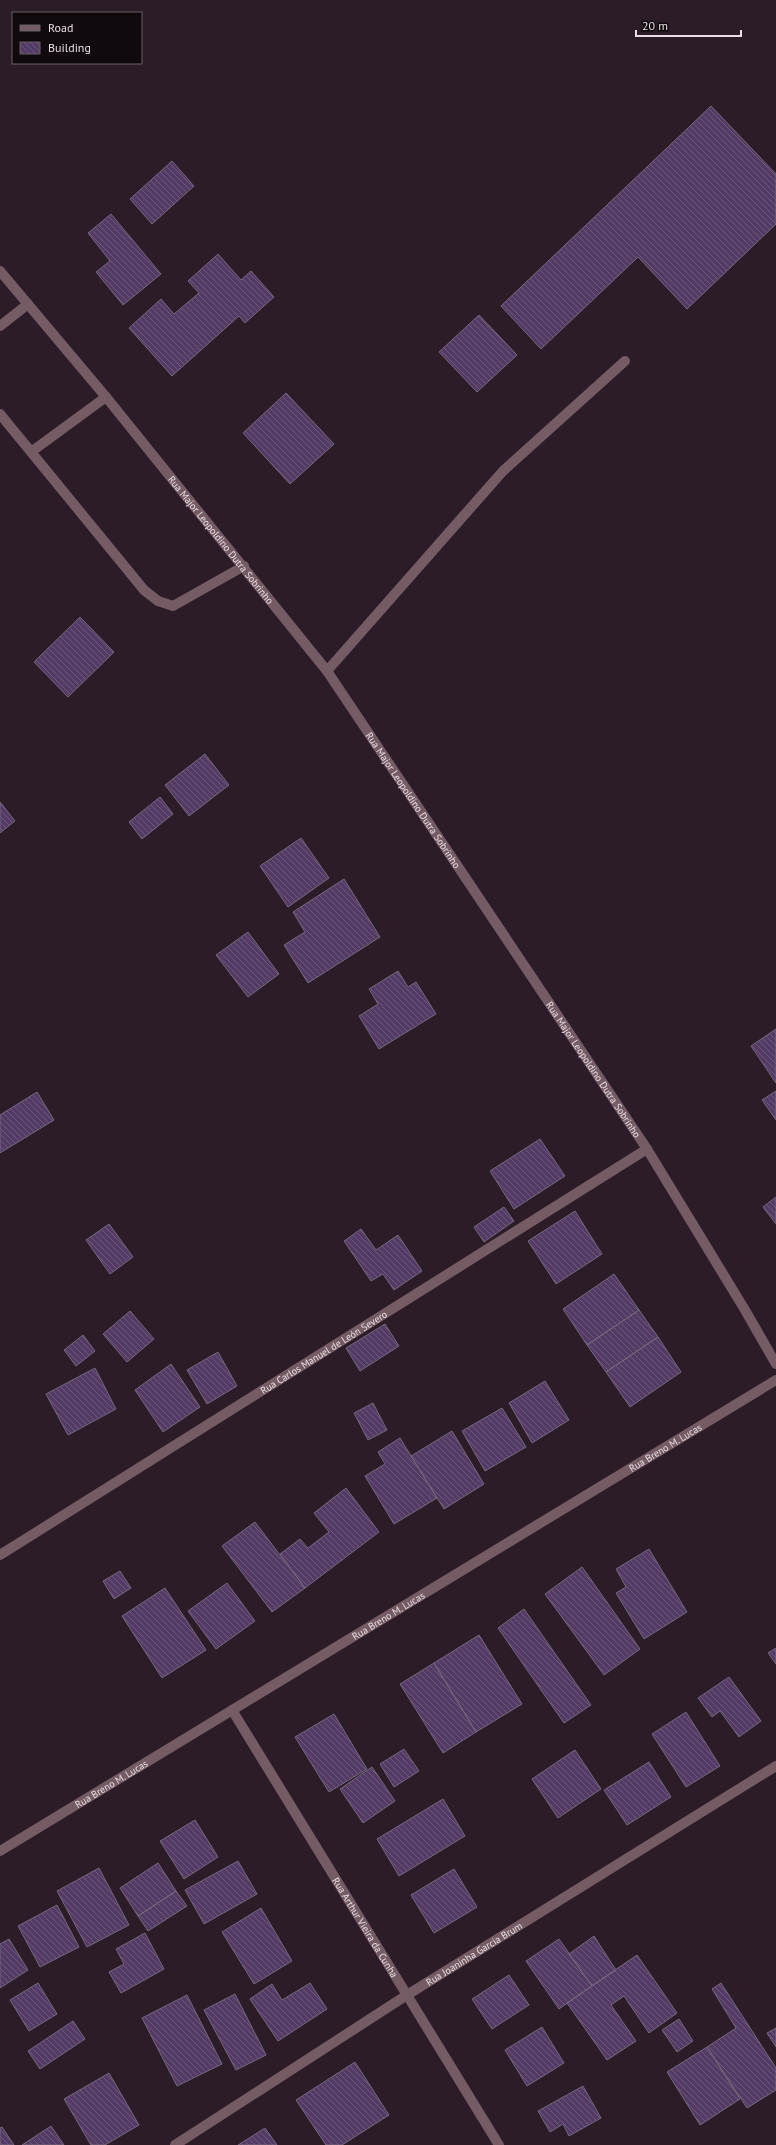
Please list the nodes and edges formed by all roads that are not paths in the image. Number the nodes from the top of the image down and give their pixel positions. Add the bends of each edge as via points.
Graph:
1 (0, 271) edge
2 (28, 304) junction
3 (0, 326) edge
4 (625, 361) dead end
5 (106, 397) junction
6 (0, 414) edge
7 (31, 452) junction
8 (244, 566) junction
9 (327, 671) junction
10 (647, 1149) junction
11 (776, 1364) edge
12 (776, 1380) edge
13 (0, 1554) edge
14 (232, 1710) junction
15 (776, 1766) edge
16 (0, 1851) edge
17 (407, 1995) junction
18 (175, 2145) edge
19 (499, 2145) edge

1 - 2 street, Rua Major Leopoldino Dutra Sobrinho
2 - 3 street
2 - 5 street, Rua Major Leopoldino Dutra Sobrinho
4 - 9 street via 503,471
5 - 7 street
5 - 8 street, Rua Major Leopoldino Dutra Sobrinho
6 - 7 street
7 - 8 street via 144,590 158,601 173,606
8 - 9 street, Rua Major Leopoldino Dutra Sobrinho
9 - 10 street, Rua Major Leopoldino Dutra Sobrinho
10 - 11 street, Rua Major Leopoldino Dutra Sobrinho
10 - 13 street, Rua Carlos Manuel de León Severo
12 - 14 street, Rua Breno M. Lucas
14 - 16 street, Rua Breno M. Lucas
14 - 17 street, Rua Arthur Vieira da Cunha
15 - 17 street, Rua Joaninha Garcia Brum
17 - 18 street, Rua Joaninha Garcia Brum
17 - 19 street, Rua Arthur Vieira da Cunha

